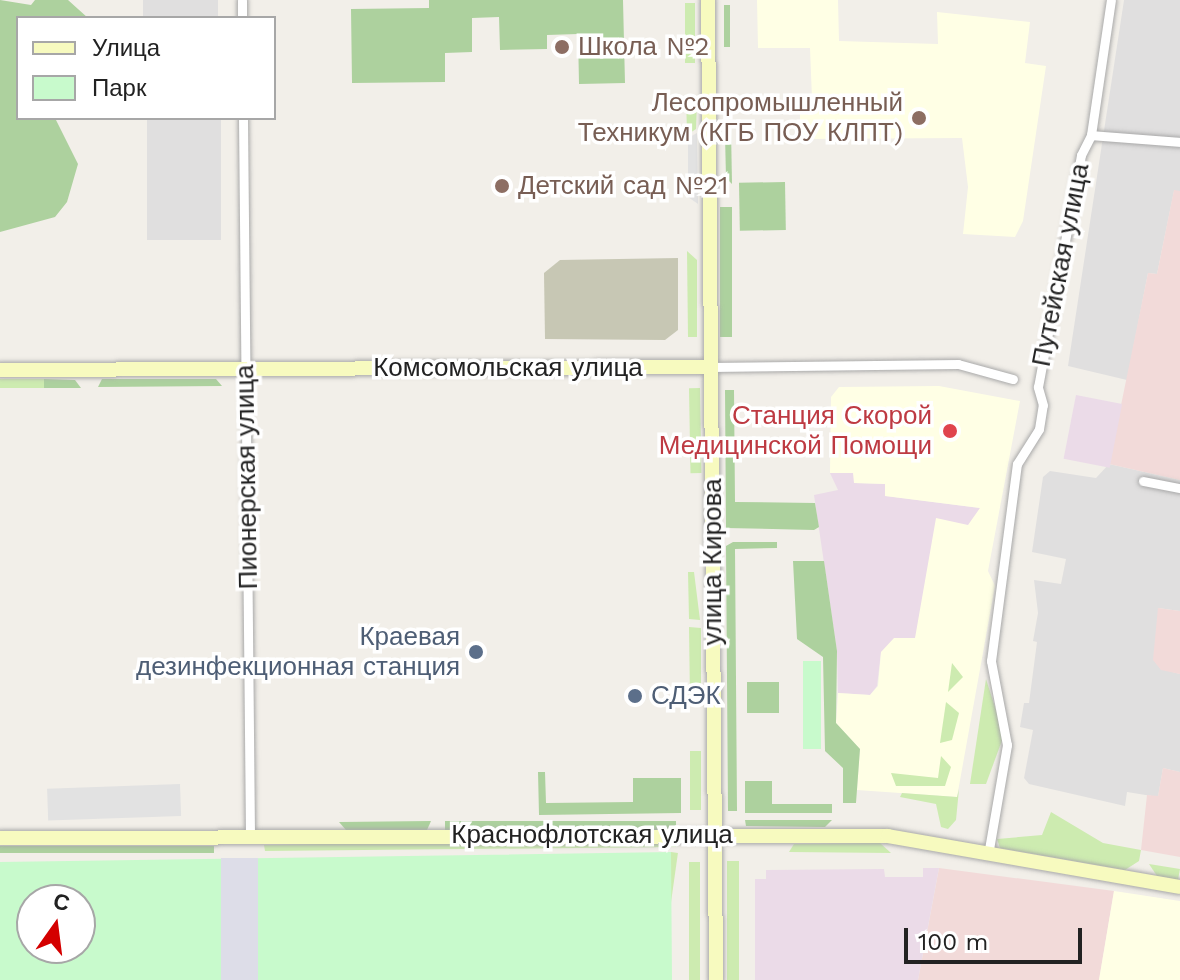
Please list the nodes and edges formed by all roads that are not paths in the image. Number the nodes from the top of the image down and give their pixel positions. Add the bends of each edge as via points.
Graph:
1 (708, 0) edge
2 (1111, 0) edge
3 (243, 120) edge
4 (1091, 135) junction
5 (1180, 142) edge
6 (711, 367) junction
7 (246, 369) junction
8 (0, 370) edge
9 (1013, 379) dead end
10 (1143, 481) dead end
11 (1180, 488) edge
12 (715, 834) junction
13 (250, 836) junction
14 (0, 838) edge
15 (988, 855) junction
16 (1180, 887) edge
17 (716, 980) edge

1 - 6 street, улица Кирова
2 - 4 street, Путейская улица
3 - 7 street, Пионерская улица
4 - 5 street
4 - 15 street, Путейская улица via 1081,155 1038,387 1043,405 1039,429 1017,464 991,661 1007,745
6 - 7 street, Комсомольская улица
6 - 9 street, Комсомольская улица via 958,364
6 - 12 street, улица Кирова
7 - 8 street, Комсомольская улица
7 - 13 street, Пионерская улица
10 - 11 street
12 - 13 street, Краснофлотская улица
12 - 15 street, Краснофлотская улица via 888,836
12 - 17 street, улица Кирова
13 - 14 street, Краснофлотская улица
15 - 16 street, Краснофлотская улица

